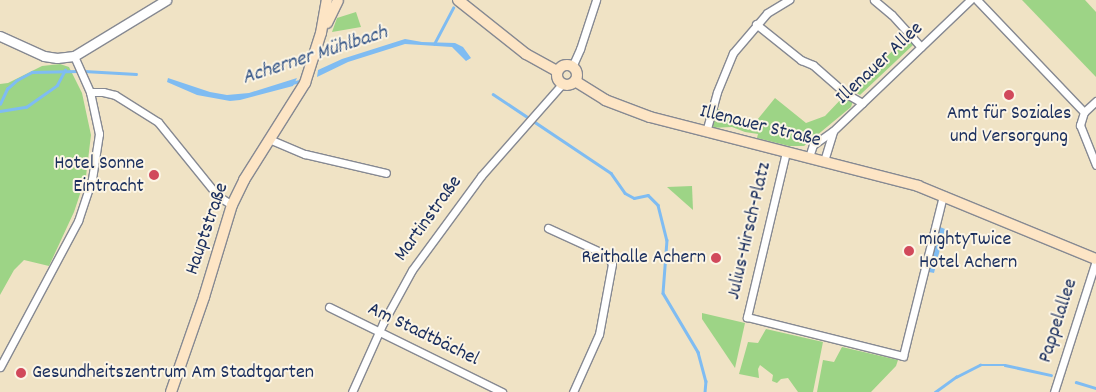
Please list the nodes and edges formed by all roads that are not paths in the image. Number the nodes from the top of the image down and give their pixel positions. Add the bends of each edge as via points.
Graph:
1 (327, 0) edge
2 (338, 0) edge
3 (458, 0) edge
4 (596, 0) edge
5 (789, 0) edge
6 (874, 0) edge
7 (970, 0) edge
8 (977, 0) edge
9 (161, 2) edge
10 (756, 24) junction
11 (322, 33) junction
12 (0, 36) edge
13 (921, 47) junction
14 (74, 56) junction
15 (572, 67) junction
16 (557, 71) junction
17 (575, 81) junction
18 (562, 84) junction
19 (90, 92) junction
20 (1096, 101) edge
21 (862, 103) junction
22 (1084, 112) junction
23 (833, 130) junction
24 (706, 132) junction
25 (270, 139) junction
26 (786, 152) junction
27 (808, 157) junction
28 (824, 161) junction
29 (1096, 165) edge
30 (386, 173) dead end
31 (943, 195) junction
32 (232, 205) junction
33 (548, 228) dead end
34 (1096, 259) edge
35 (329, 307) dead end
36 (379, 332) junction
37 (0, 367) edge
38 (171, 392) edge
39 (352, 392) edge
40 (502, 392) edge
41 (573, 392) edge
42 (1054, 392) edge

1 - 11 main road, Hauptstraße
2 - 11 main road, Hauptstraße
3 - 16 main road via 526,54
4 - 15 street
5 - 10 street
6 - 13 street
7 - 13 street, Illenauer Allee
8 - 22 street
9 - 14 street
10 - 21 street
10 - 24 street via 732,53
11 - 25 main road, Hauptstraße via 306,78
12 - 14 street via 44,56
13 - 21 street, Illenauer Allee
14 - 19 street
15 - 16 main road via 563,66
15 - 17 main road via 577,75
16 - 18 main road via 557,79
17 - 18 main road via 569,85
17 - 24 main road, Illenauer Straße via 605,100 627,109
18 - 36 street, Martinstraße via 456,208 408,277
19 - 32 street via 115,95 158,122 218,196
19 - 37 street via 99,134 90,186 78,221
20 - 22 street
21 - 23 street, Illenauer Allee
22 - 29 street via 1080,121 1081,132
23 - 27 street, Illenauer Allee via 813,146
23 - 28 street, Illenauer Allee
24 - 26 main road, Illenauer Straße
25 - 30 street via 305,154
25 - 32 main road, Hauptstraße
26 - 27 main road, Illenauer Straße
26 - 31 street, Julius-Hirsch-Platz via 747,317 903,356
27 - 28 main road, Illenauer Straße
28 - 31 main road, Illenauer Straße
31 - 34 main road, Illenauer Straße
32 - 38 main road, Hauptstraße
33 - 41 street via 608,255 612,264 599,334
34 - 42 street, Pappelallee
35 - 36 street, Am Stadtbächel
36 - 39 street, Martinstraße
36 - 40 street, Am Stadtbächel

